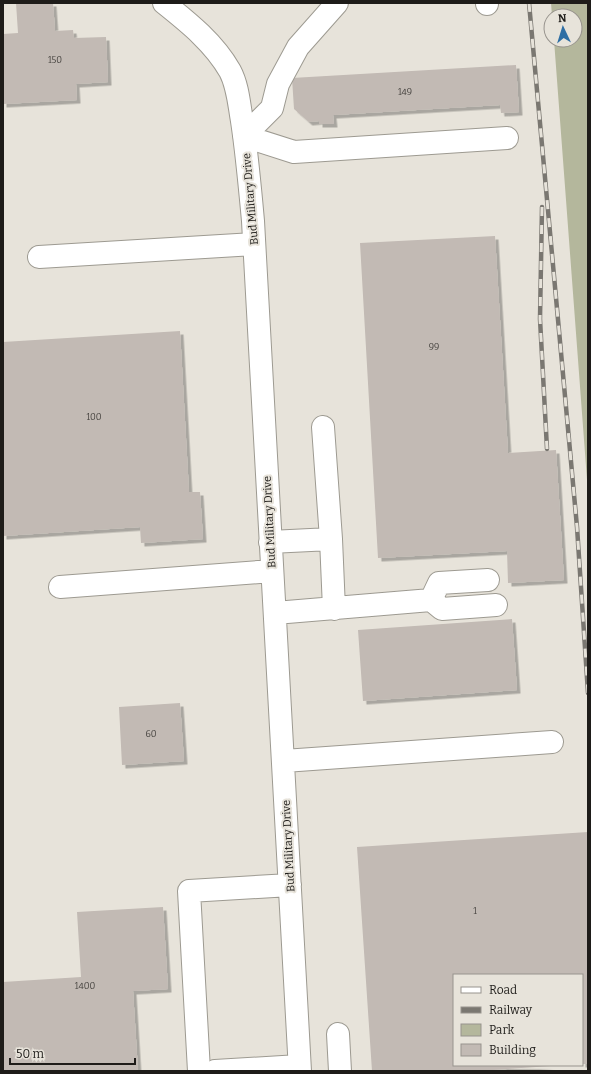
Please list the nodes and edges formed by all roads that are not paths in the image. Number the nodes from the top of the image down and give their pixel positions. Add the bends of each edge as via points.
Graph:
1 (164, 3) edge
2 (337, 3) edge
3 (244, 136) junction
4 (508, 138) dead end
5 (254, 244) junction
6 (39, 257) dead end
7 (323, 427) dead end
8 (331, 539) junction
9 (270, 542) junction
10 (272, 571) junction
11 (488, 580) dead end
12 (60, 587) dead end
13 (431, 600) junction
14 (496, 605) dead end
15 (334, 609) junction
16 (275, 613) junction
17 (552, 742) dead end
18 (284, 761) junction
19 (290, 885) junction
20 (338, 1034) dead end
21 (299, 1068) edge
22 (200, 1071) edge
23 (215, 1071) edge
24 (340, 1071) edge

1 - 3 street, Bud Military Drive via 206,39 231,72 237,89
2 - 3 street via 298,47 278,84 272,108
3 - 4 street via 294,152
3 - 5 street, Bud Military Drive
5 - 6 street
5 - 9 street, Bud Military Drive
7 - 8 street
8 - 9 street
8 - 15 street
9 - 10 street, Bud Military Drive
10 - 12 street
10 - 16 street, Bud Military Drive
11 - 13 street via 439,583
13 - 14 street via 442,609
13 - 15 street
15 - 16 street
16 - 18 street, Bud Military Drive
17 - 18 street
18 - 19 street, Bud Military Drive
19 - 21 street, Bud Military Drive
19 - 22 street via 189,891
20 - 24 street
21 - 23 street

